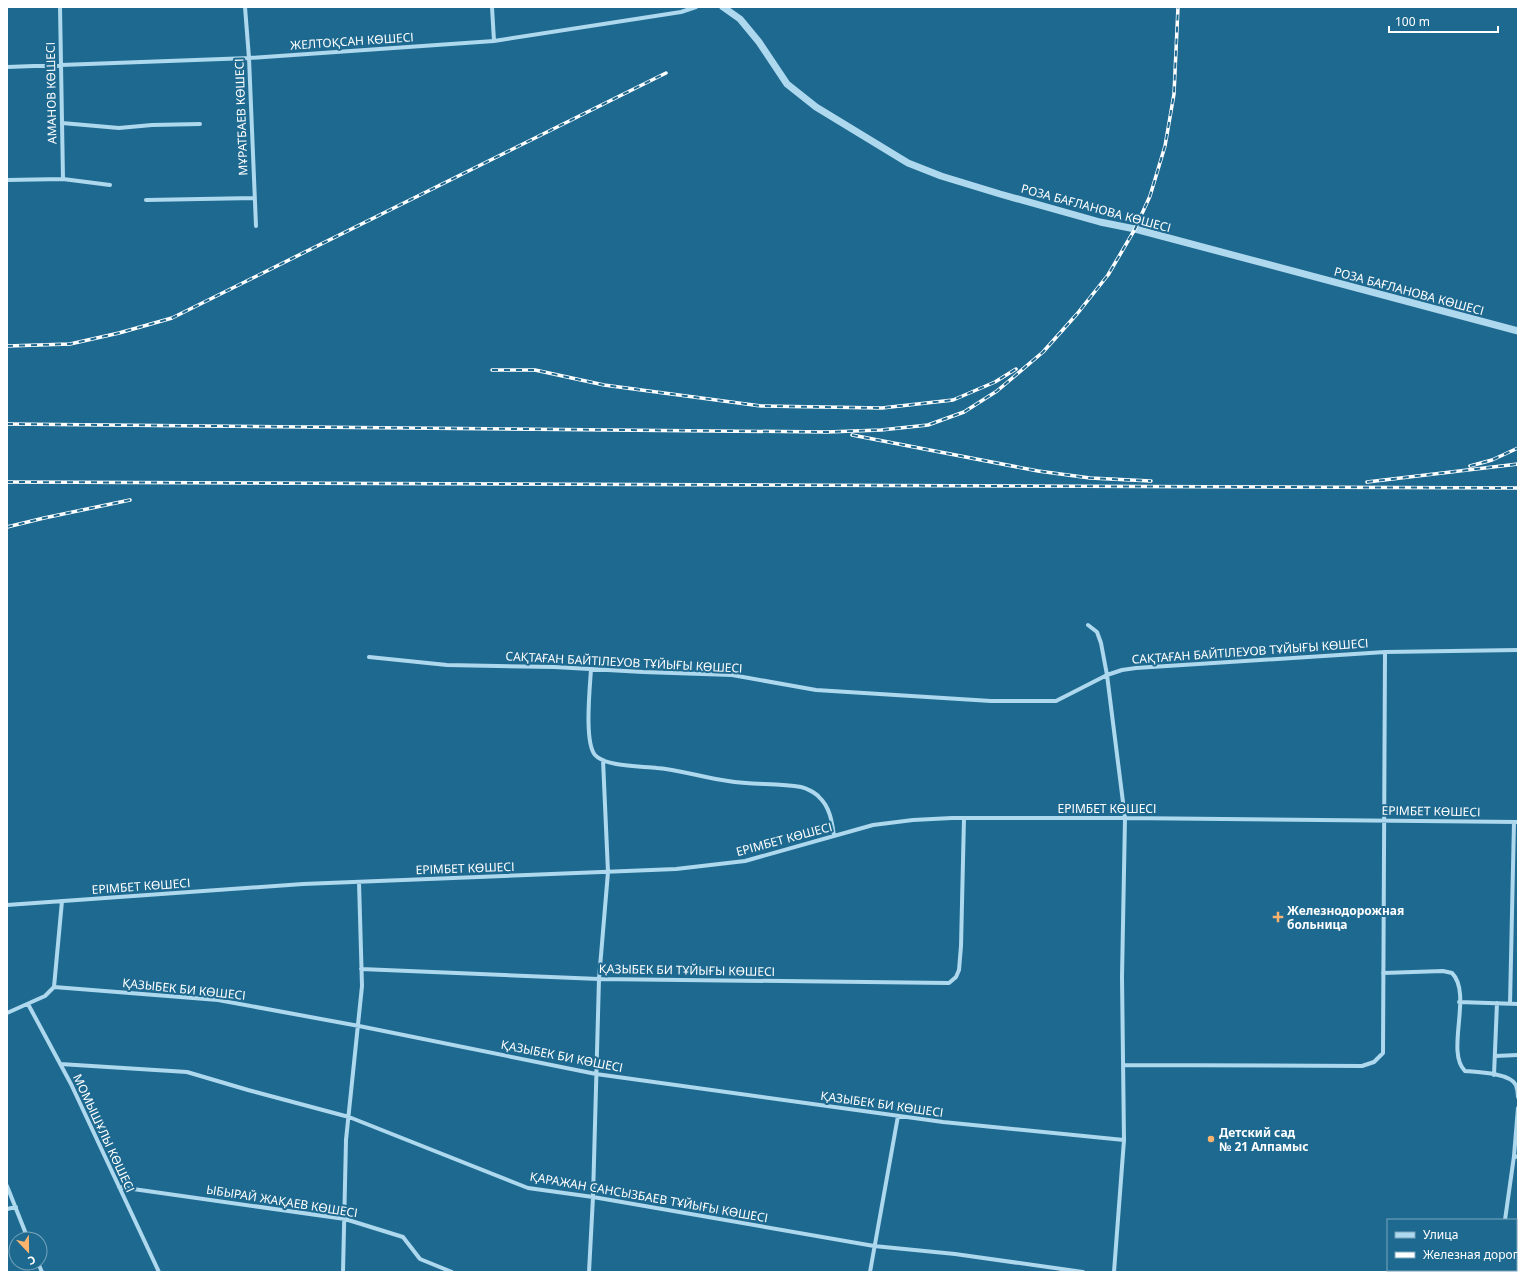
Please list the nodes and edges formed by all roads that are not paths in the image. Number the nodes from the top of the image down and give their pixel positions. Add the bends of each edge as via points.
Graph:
1 (60, 7) edge
2 (245, 7) edge
3 (492, 7) edge
4 (696, 7) edge
5 (723, 7) edge
6 (494, 41) junction
7 (249, 58) junction
8 (61, 64) junction
9 (7, 68) edge
10 (62, 123) junction
11 (200, 124) dead end
12 (63, 179) junction
13 (7, 180) edge
14 (110, 185) dead end
15 (255, 198) junction
16 (146, 200) dead end
17 (256, 226) dead end
18 (1518, 331) edge
19 (1088, 625) dead end
20 (1518, 650) edge
21 (1385, 652) junction
22 (369, 657) dead end
23 (591, 669) junction
24 (1107, 675) junction
25 (603, 760) junction
26 (964, 818) junction
27 (1125, 818) junction
28 (1384, 820) junction
29 (1516, 822) edge
30 (834, 836) junction
31 (608, 872) junction
32 (359, 882) junction
33 (62, 901) junction
34 (7, 905) edge
35 (361, 969) junction
36 (1383, 973) junction
37 (599, 979) junction
38 (54, 987) junction
39 (1460, 1002) junction
40 (1497, 1003) junction
41 (28, 1004) junction
42 (1510, 1004) junction
43 (1518, 1004) edge
44 (7, 1013) edge
45 (359, 1026) junction
46 (1518, 1055) edge
47 (1495, 1056) junction
48 (60, 1064) junction
49 (1123, 1065) junction
50 (596, 1074) junction
51 (1494, 1075) junction
52 (1517, 1088) edge
53 (1518, 1097) edge
54 (1518, 1108) edge
55 (898, 1116) junction
56 (349, 1117) junction
57 (1124, 1140) junction
58 (1516, 1157) edge
59 (7, 1186) edge
60 (119, 1187) junction
61 (593, 1197) junction
62 (16, 1207) junction
63 (7, 1209) edge
64 (344, 1219) junction
65 (1505, 1219) edge
66 (25, 1231) edge
67 (874, 1246) junction
68 (159, 1272) edge
69 (343, 1272) edge
70 (452, 1272) edge
71 (589, 1272) edge
72 (870, 1272) edge
73 (1083, 1272) edge
74 (1114, 1272) edge

1 - 8 street, АМАНОВ КӨШЕСІ
2 - 7 street, МҰРАТБАЕВ КӨШЕСІ
3 - 6 street
4 - 6 street, ЖЕЛТОҚСАН КӨШЕСІ via 681,12
5 - 18 street, РОЗА БАҒЛАНОВА КӨШЕСІ via 740,19 787,84 816,107 908,163 941,176 1100,222
6 - 7 street, ЖЕЛТОҚСАН КӨШЕСІ
7 - 8 street, ЖЕЛТОҚСАН КӨШЕСІ
7 - 15 street, МҰРАТБАЕВ КӨШЕСІ
8 - 9 street, ЖЕЛТОҚСАН КӨШЕСІ
8 - 10 street, АМАНОВ КӨШЕСІ
10 - 11 street via 118,128
10 - 12 street, АМАНОВ КӨШЕСІ
12 - 13 street
12 - 14 street
15 - 16 street
15 - 17 street, МҰРАТБАЕВ КӨШЕСІ
19 - 24 street via 1097,632
20 - 21 street, САҚТАҒАН БАЙТІЛЕУОВ ТҰЙЫҒЫ КӨШЕСІ
21 - 24 street, САҚТАҒАН БАЙТІЛЕУОВ ТҰЙЫҒЫ КӨШЕСІ via 1163,665 1122,670
21 - 28 street
22 - 23 street, САҚТАҒАН БАЙТІЛЕУОВ ТҰЙЫҒЫ КӨШЕСІ via 447,665
23 - 24 street, САҚТАҒАН БАЙТІЛЕУОВ ТҰЙЫҒЫ КӨШЕСІ via 732,675 816,690 991,701 1056,701
23 - 25 street via 588,709 590,746 596,756
24 - 27 street
25 - 30 street via 624,766 657,768 728,782 802,787 819,796 826,805 831,816
25 - 31 street
26 - 27 street, ЕРІМБЕТ КӨШЕСІ
26 - 30 street, ЕРІМБЕТ КӨШЕСІ via 872,825
26 - 37 street, ҚАЗЫБЕК БИ ТҰЙЫҒЫ КӨШЕСІ via 962,924 958,970 950,983
27 - 28 street, ЕРІМБЕТ КӨШЕСІ
27 - 49 street
28 - 29 street, ЕРІМБЕТ КӨШЕСІ
28 - 36 street
29 - 42 street
30 - 31 street, ЕРІМБЕТ КӨШЕСІ via 745,861 676,869
31 - 32 street, ЕРІМБЕТ КӨШЕСІ
31 - 37 street
32 - 33 street, ЕРІМБЕТ КӨШЕСІ
32 - 35 street
33 - 34 street, ЕРІМБЕТ КӨШЕСІ
33 - 38 street
35 - 37 street, ҚАЗЫБЕК БИ ТҰЙЫҒЫ КӨШЕСІ
35 - 45 street
36 - 39 street via 1452,973 1457,981
36 - 49 street via 1383,1053 1374,1062 1362,1066
37 - 50 street
38 - 41 street via 45,996
38 - 45 street, ҚАЗЫБЕК БИ КӨШЕСІ via 218,1000
39 - 40 street
39 - 51 street via 1459,1063 1465,1071
40 - 42 street
40 - 47 street
41 - 44 street
41 - 48 street, МОМЫШҰЛЫ КӨШЕСІ
42 - 43 street
45 - 50 street, ҚАЗЫБЕК БИ КӨШЕСІ
45 - 56 street
46 - 47 street
47 - 51 street
48 - 56 street, ҚАРАЖАН САНСЫЗБАЕВ ТҰЙЫҒЫ КӨШЕСІ via 187,1072
48 - 60 street, МОМЫШҰЛЫ КӨШЕСІ
49 - 57 street
50 - 55 street, ҚАЗЫБЕК БИ КӨШЕСІ
50 - 61 street
51 - 52 street via 1512,1080
52 - 53 street
54 - 58 street
55 - 57 street, ҚАЗЫБЕК БИ КӨШЕСІ
55 - 67 street
56 - 61 street, ҚАРАЖАН САНСЫЗБАЕВ ТҰЙЫҒЫ КӨШЕСІ via 528,1188
56 - 64 street
57 - 74 street
58 - 65 street
59 - 62 street
60 - 64 street, ЫБЫРАЙ ЖАҚАЕВ КӨШЕСІ
60 - 68 street, МОМЫШҰЛЫ КӨШЕСІ
61 - 67 street, ҚАРАЖАН САНСЫЗБАЕВ ТҰЙЫҒЫ КӨШЕСІ
61 - 71 street
62 - 63 street
62 - 66 street
64 - 69 street
64 - 70 street, ЫБЫРАЙ ЖАҚАЕВ КӨШЕСІ via 403,1237 420,1259
67 - 72 street
67 - 73 street, ҚАРАЖАН САНСЫЗБАЕВ ТҰЙЫҒЫ КӨШЕСІ via 955,1254

